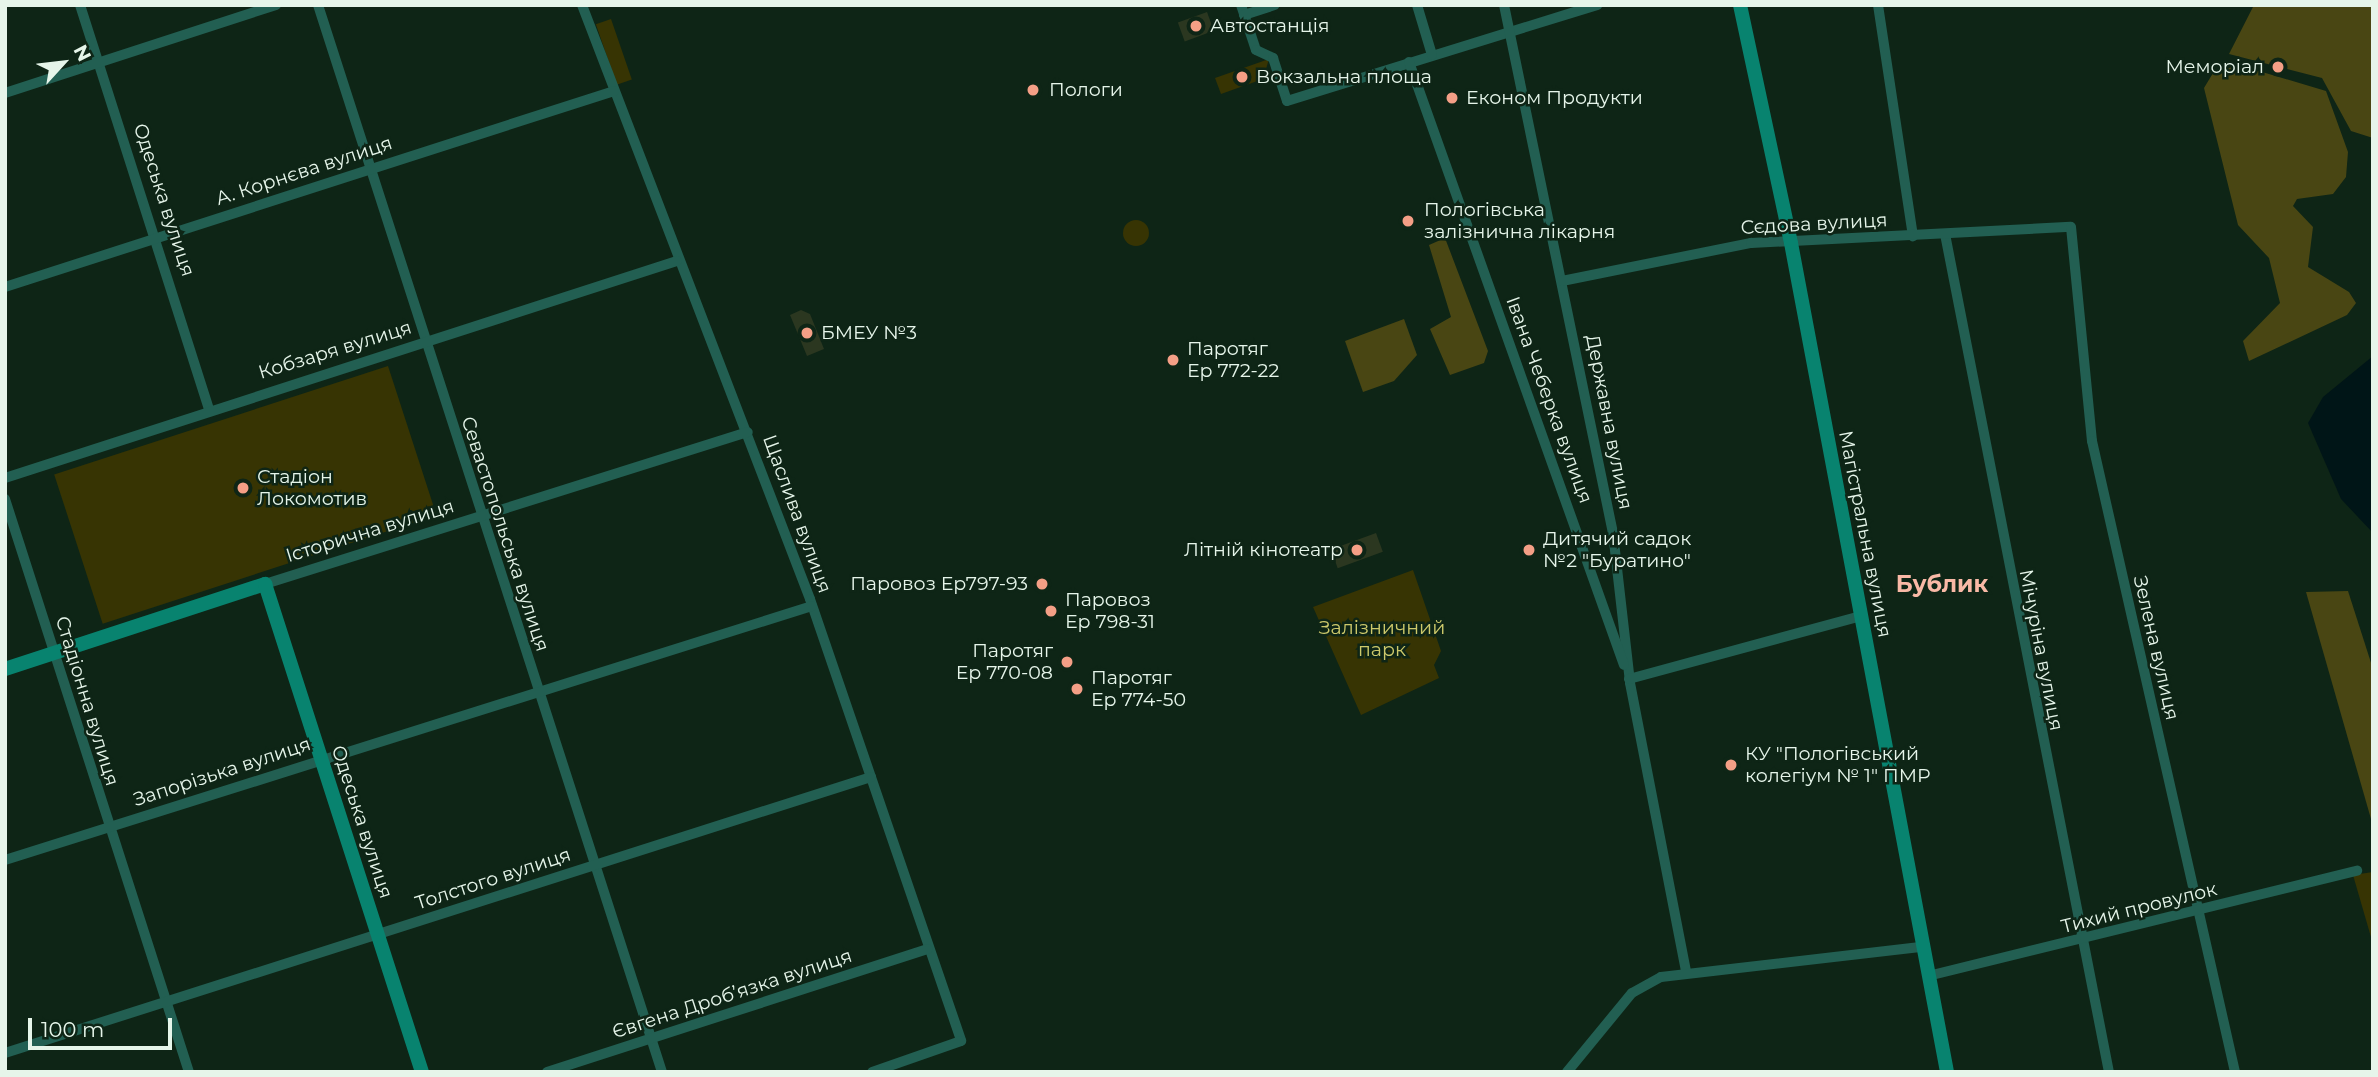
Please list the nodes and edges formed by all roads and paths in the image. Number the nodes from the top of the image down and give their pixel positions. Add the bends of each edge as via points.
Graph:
1 (79, 5) edge
2 (276, 5) edge
3 (318, 5) edge
4 (582, 5) edge
5 (1274, 5) edge
6 (1417, 5) edge
7 (1504, 5) edge
8 (1598, 5) edge
9 (1740, 5) edge
10 (1878, 5) edge
11 (1243, 10) edge
12 (1509, 32) junction
13 (1432, 55) junction
14 (1409, 62) junction
15 (97, 64) junction
16 (614, 91) junction
17 (5, 93) edge
18 (368, 169) junction
19 (2071, 227) joint
20 (1945, 234) junction
21 (1913, 236) junction
22 (158, 237) junction
23 (1791, 243) junction
24 (677, 261) junction
25 (1562, 281) junction
26 (5, 287) edge
27 (425, 342) junction
28 (209, 408) junction
29 (748, 432) junction
30 (5, 478) edge
31 (5, 499) edge
32 (480, 516) junction
33 (265, 584) junction
34 (812, 606) junction
35 (1861, 616) junction
36 (55, 653) junction
37 (5, 669) edge
38 (1630, 683) junction
39 (537, 691) junction
40 (321, 758) junction
41 (871, 777) junction
42 (106, 828) junction
43 (5, 860) edge
44 (593, 866) junction
45 (2357, 871) dead end
46 (2199, 912) junction
47 (377, 935) junction
48 (2080, 941) junction
49 (1922, 947) junction
50 (928, 949) junction
51 (1686, 972) junction
52 (1927, 976) junction
53 (165, 1003) junction
54 (651, 1039) junction
55 (5, 1053) edge
56 (189, 1072) edge
57 (422, 1072) edge
58 (547, 1072) edge
59 (662, 1072) edge
60 (872, 1072) edge
61 (1567, 1072) edge
62 (1947, 1072) edge
63 (2109, 1072) edge
64 (2235, 1072) edge

1 - 15 street, Одеська вулиця
2 - 15 street
3 - 18 street, Севастопольська вулиця
4 - 16 street, Щаслива вулиця
5 - 11 street
6 - 13 street
7 - 12 street, Державна вулиця
8 - 12 street
9 - 23 main road, Магістральна вулиця
10 - 21 street
11 - 14 street via 1255,50 1273,58 1287,101
12 - 13 street
12 - 25 street, Державна вулиця
13 - 14 street
14 - 38 street, Івана Чеберка вулиця
15 - 17 street
15 - 22 street, Одеська вулиця
16 - 18 street, А. Корнєва вулиця
16 - 24 street, Щаслива вулиця
18 - 22 street, А. Корнєва вулиця
18 - 27 street, Севастопольська вулиця
19 - 20 street, Сєдова вулиця
19 - 46 street, Зелена вулиця via 2092,441
20 - 21 street, Сєдова вулиця
20 - 48 street, Мічуріна вулиця
21 - 23 street, Сєдова вулиця
22 - 26 street, А. Корнєва вулиця
22 - 28 street, Одеська вулиця
23 - 25 street, Сєдова вулиця via 1751,243
23 - 35 main road, Магістральна вулиця
24 - 27 street, Кобзаря вулиця
24 - 29 street, Щаслива вулиця
25 - 38 street, Державна вулиця via 1615,545
27 - 28 street, Кобзаря вулиця
27 - 32 street, Севастопольська вулиця
28 - 30 street, Кобзаря вулиця
29 - 32 street, Історична вулиця
29 - 34 street, Щаслива вулиця
31 - 36 street, Стадіонна вулиця
32 - 33 street, Історична вулиця
32 - 39 street, Севастопольська вулиця
33 - 36 main road, Історична вулиця
33 - 40 main road, Одеська вулиця
34 - 39 street, Запорізька вулиця
34 - 41 street, Щаслива вулиця
35 - 38 street
35 - 49 main road, Магістральна вулиця
36 - 37 main road, Історична вулиця
36 - 42 street, Стадіонна вулиця
38 - 51 street, Державна вулиця
39 - 40 street, Запорізька вулиця
39 - 44 street, Севастопольська вулиця
40 - 42 street, Запорізька вулиця
40 - 47 main road, Одеська вулиця
41 - 44 street, Толстого вулиця
41 - 50 street, Щаслива вулиця
42 - 43 street, Запорізька вулиця
42 - 53 street, Стадіонна вулиця
44 - 47 street, Толстого вулиця
44 - 54 street, Севастопольська вулиця
45 - 46 street, Тихий провулок
46 - 48 street, Тихий провулок
46 - 64 street, Зелена вулиця
47 - 53 street, Толстого вулиця
47 - 57 main road, Одеська вулиця
48 - 52 street, Тихий провулок
48 - 63 street, Мічуріна вулиця
49 - 51 street via 1757,970
49 - 52 main road, Магістральна вулиця
50 - 54 street, Євгена Дроб’язка вулиця
50 - 60 street, Щаслива вулиця via 961,1041
51 - 61 street via 1632,993
52 - 62 main road, Магістральна вулиця
53 - 55 street, Толстого вулиця
53 - 56 street, Стадіонна вулиця
54 - 58 street, Євгена Дроб’язка вулиця
54 - 59 street, Севастопольська вулиця

